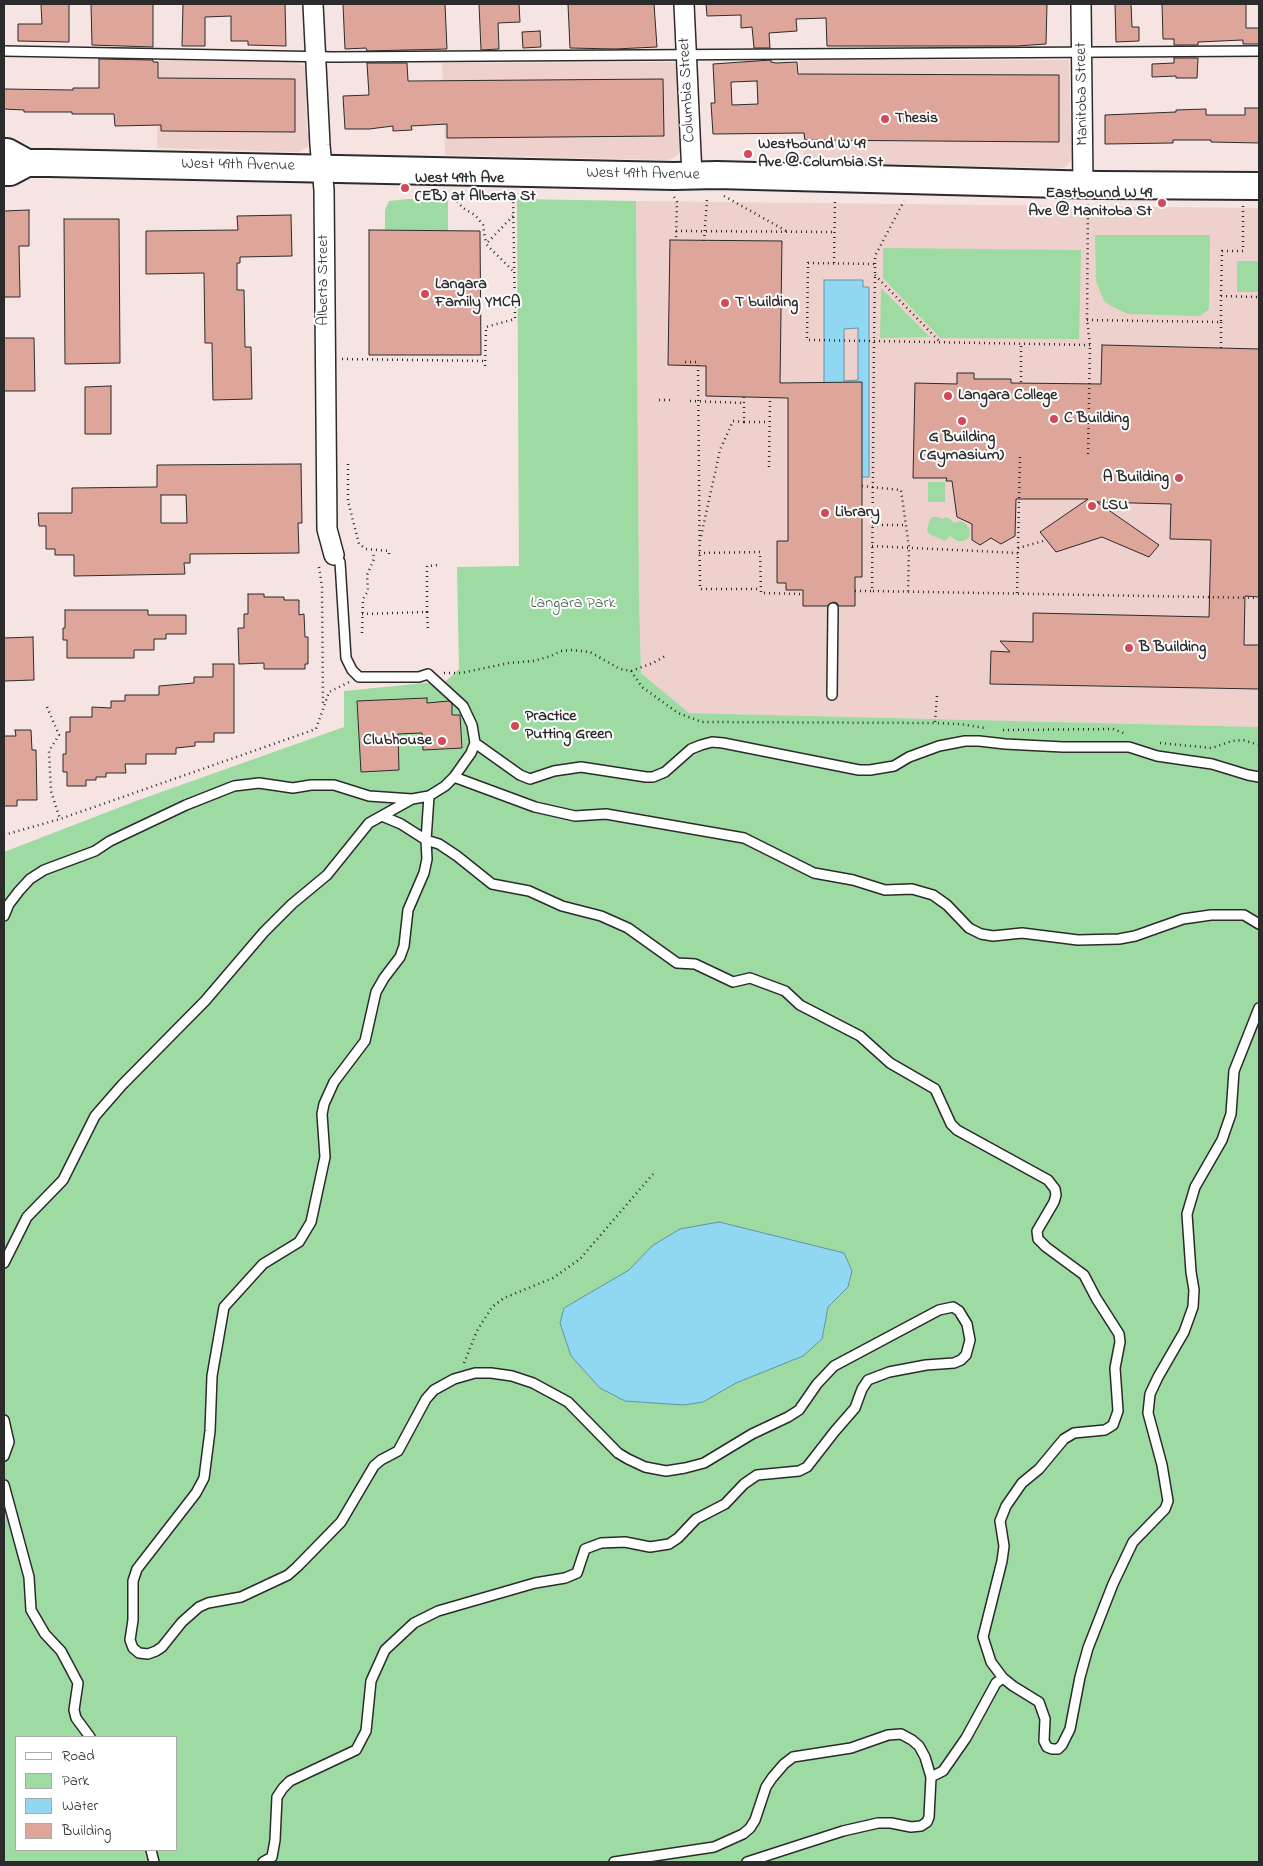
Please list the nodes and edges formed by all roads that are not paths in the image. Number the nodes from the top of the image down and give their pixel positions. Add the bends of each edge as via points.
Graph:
1 (313, 4) edge
2 (684, 4) edge
3 (1081, 4) edge
4 (4, 51) edge
5 (1259, 51) edge
6 (1082, 53) junction
7 (686, 56) junction
8 (316, 57) junction
9 (4, 152) edge
10 (16, 168) edge
11 (322, 168) junction
12 (692, 176) junction
13 (1085, 194) junction
14 (1251, 195) edge
15 (334, 555) joint
16 (833, 608) dead end
17 (832, 695) dead end
18 (475, 743) junction
19 (454, 777) junction
20 (1259, 777) edge
21 (429, 796) junction
22 (412, 799) junction
23 (382, 816) junction
24 (426, 840) junction
25 (4, 916) edge
26 (1259, 924) edge
27 (1259, 1008) edge
28 (4, 1263) edge
29 (4, 1420) edge
30 (4, 1456) edge
31 (4, 1485) edge
32 (1003, 1678) junction
33 (89, 1736) edge
34 (931, 1777) junction
35 (263, 1862) edge
36 (614, 1862) edge
37 (747, 1862) edge

1 - 8 street, Alberta Street
2 - 7 street, Columbia Street
3 - 6 street, Manitoba Street
4 - 8 lane
5 - 6 lane
6 - 7 lane
6 - 13 street, Manitoba Street
7 - 8 lane
7 - 12 street, Columbia Street
8 - 11 street, Alberta Street
9 - 10 street, West 49th Avenue
10 - 11 street, West 49th Avenue
11 - 12 street, West 49th Avenue
11 - 15 street, Alberta Street via 327,529
12 - 13 street, West 49th Avenue
13 - 14 street, West 49th Avenue
15 - 18 lane via 340,562 346,658 352,670 359,677 419,677 428,674 463,706 472,725
16 - 17 lane
18 - 19 lane
18 - 20 lane via 530,779 581,767 653,777 665,772 691,749 712,742 870,770 894,766 908,757 939,746 965,741 1129,747
19 - 21 lane
19 - 26 lane via 535,807 575,816 606,814 744,838 814,873 884,890 912,889 933,895 969,928 981,934 1022,933 1078,940 1119,940 1183,919 1211,914 1244,915
21 - 22 lane
21 - 24 lane
22 - 23 lane
22 - 25 lane via 369,796 334,785 293,788 259,783 234,786 186,805 110,841 96,851 44,870 19,891
23 - 24 lane
23 - 28 lane via 369,823 327,875 264,932 205,1001 134,1071 95,1116 63,1180 27,1217
24 - 32 lane via 439,844 492,884 529,891 562,906 601,916 628,928 677,963 695,964 732,982 750,978 786,991 800,1005 860,1036 890,1063 935,1089 957,1130 1048,1180 1055,1189 1054,1202 1037,1231 1038,1239 1084,1275 1119,1334 1115,1368 1118,1411 1113,1425 1105,1430 1074,1433 1064,1439 1006,1506 1000,1521 1004,1546 1002,1562 983,1637 991,1662
24 - 35 lane via 424,873 408,910 400,957 376,992 365,1041 334,1082 324,1104 325,1156 311,1222 299,1242 263,1264 224,1307 212,1382 204,1478 132,1581 130,1640 133,1648 139,1653 156,1651 199,1607 241,1597 298,1567 341,1522 374,1466 398,1451 426,1399 434,1390 454,1379 475,1373 491,1373 533,1383 568,1402 618,1452 636,1464 677,1470 704,1463 752,1434 788,1418 799,1410 834,1366 939,1310 953,1307 959,1311 970,1332 969,1349 961,1360 889,1372 868,1380 855,1408 808,1468 757,1475 726,1504 696,1519 668,1544 650,1547 625,1542 601,1543 585,1549 576,1573 565,1578 535,1583 438,1611 414,1623 385,1650 371,1681 366,1731 356,1750 290,1781 282,1788 277,1797 272,1857
27 - 32 lane via 1234,1071 1231,1114 1222,1140 1195,1187 1187,1214 1193,1307 1184,1332 1150,1394 1148,1413 1168,1501 1133,1542 1113,1584 1088,1648 1070,1729 1058,1749 1047,1747 1044,1741 1045,1719 1039,1702
29 - 30 lane via 9,1442
31 - 33 lane via 29,1576 32,1610 45,1634 61,1651 78,1683 74,1710
32 - 34 lane via 996,1683 966,1738 943,1771
34 - 36 lane via 919,1746 901,1734 888,1735 851,1748 793,1757 772,1778 755,1820 743,1834 714,1847
34 - 37 lane via 929,1816 921,1826 869,1825

